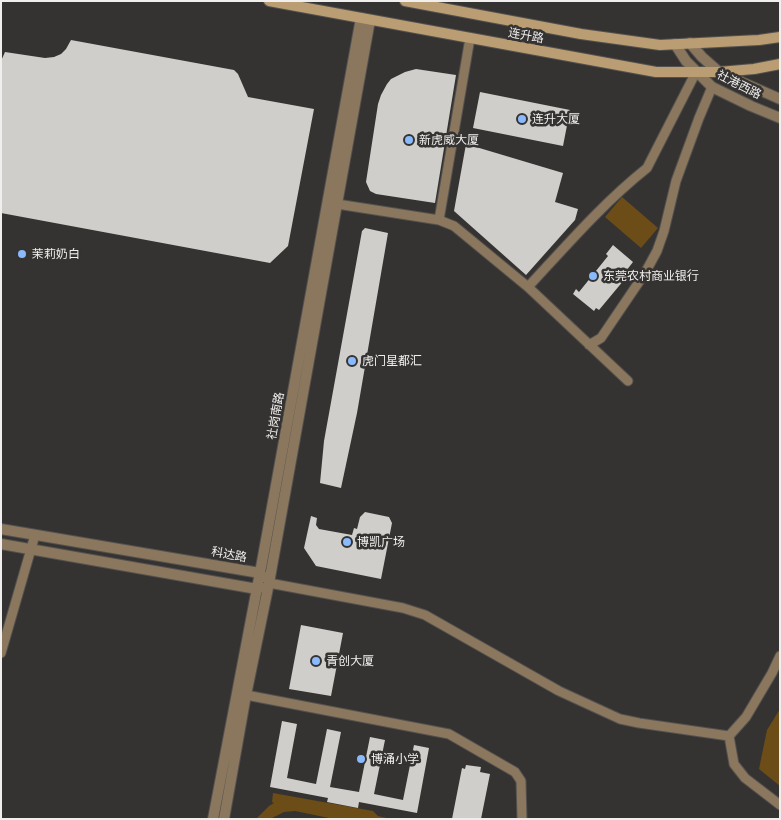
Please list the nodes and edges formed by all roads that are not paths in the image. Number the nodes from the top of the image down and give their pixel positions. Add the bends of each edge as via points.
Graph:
1 (269, 1) edge
2 (405, 1) edge
3 (365, 19) junction
4 (780, 30) edge
5 (780, 37) edge
6 (470, 38) junction
7 (759, 40) junction
8 (690, 43) junction
9 (675, 44) junction
10 (780, 64) edge
11 (696, 72) junction
12 (719, 72) junction
13 (712, 87) junction
14 (780, 99) edge
15 (780, 118) edge
16 (337, 204) junction
17 (439, 220) junction
18 (528, 287) junction
19 (589, 345) junction
20 (628, 380) dead end
21 (1, 529) edge
22 (35, 535) junction
23 (1, 544) edge
24 (31, 550) junction
25 (260, 573) junction
26 (269, 583) junction
27 (257, 589) junction
28 (1, 653) edge
29 (780, 656) edge
30 (246, 695) junction
31 (729, 736) junction
32 (780, 805) edge
33 (213, 819) edge
34 (224, 819) edge
35 (522, 819) edge

1 - 3 main road, 连升路
2 - 9 main road, 连升路 via 581,34
3 - 6 main road, 连升路
3 - 16 street, 社岗南路
3 - 25 street, 社岗南路
4 - 7 street
5 - 7 main road, 连升路
6 - 11 main road, 连升路 via 656,72
6 - 17 street
7 - 8 main road, 连升路
8 - 9 main road, 连升路
8 - 12 street, 社港西路
9 - 11 street, 社港西路
10 - 12 main road, 连升路
11 - 12 main road, 连升路
11 - 13 street, 社港西路
11 - 18 street via 647,168 588,222
12 - 14 street, 社港西路
13 - 15 street, 社港西路
13 - 19 street via 676,181 657,251 602,338
16 - 17 street
16 - 26 street, 社岗南路
17 - 18 street via 454,226
18 - 19 street
19 - 20 street
21 - 22 street, 科达路
22 - 24 street
22 - 25 street, 科达路
23 - 24 street
24 - 27 street
24 - 28 street
25 - 26 street, 科达路
25 - 27 street, 社岗南路
26 - 27 street
26 - 30 street, 社岗南路
26 - 31 street via 403,608 424,615 560,691 620,719
27 - 33 street, 社岗南路
29 - 31 street via 746,717
30 - 34 street, 社岗南路
30 - 35 street via 449,734 515,772 521,781
31 - 32 street via 734,764 744,778

